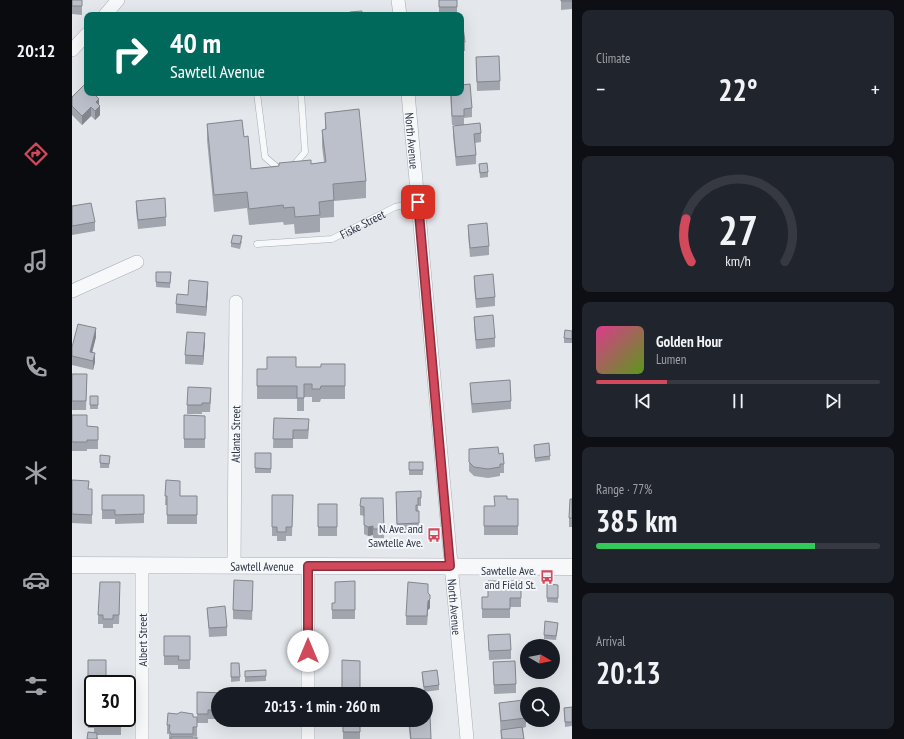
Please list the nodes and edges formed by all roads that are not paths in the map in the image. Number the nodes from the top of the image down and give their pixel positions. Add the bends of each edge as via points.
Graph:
1 (118, 0) edge
2 (398, 0) edge
3 (109, 12) edge
4 (400, 12) edge
5 (84, 37) edge
6 (72, 50) edge
7 (257, 96) edge
8 (301, 96) edge
9 (408, 96) edge
10 (418, 202) junction
11 (257, 244) dead end
12 (137, 262) dead end
13 (72, 291) edge
14 (236, 302) dead end
15 (72, 565) edge
16 (142, 565) junction
17 (234, 565) junction
18 (308, 566) junction
19 (450, 566) junction
20 (572, 567) edge
21 (308, 687) edge
22 (308, 727) edge
23 (142, 739) edge
24 (308, 739) edge
25 (467, 739) edge

1 - 3 street
2 - 4 street
5 - 6 street
7 - 8 lane via 265,157 279,169 293,166 305,152
9 - 10 street, North Avenue
10 - 11 lane, Fiske Street via 395,207 332,239
10 - 19 street, North Avenue
12 - 13 street
14 - 17 street, Atlanta Street
15 - 16 street, Sawtell Avenue
16 - 17 street, Sawtell Avenue
16 - 23 street, Albert Street
17 - 18 street, Sawtell Avenue
18 - 19 street, Sawtell Avenue
18 - 21 street
19 - 20 street, Sawtell Avenue
19 - 25 street, North Avenue
22 - 24 street

